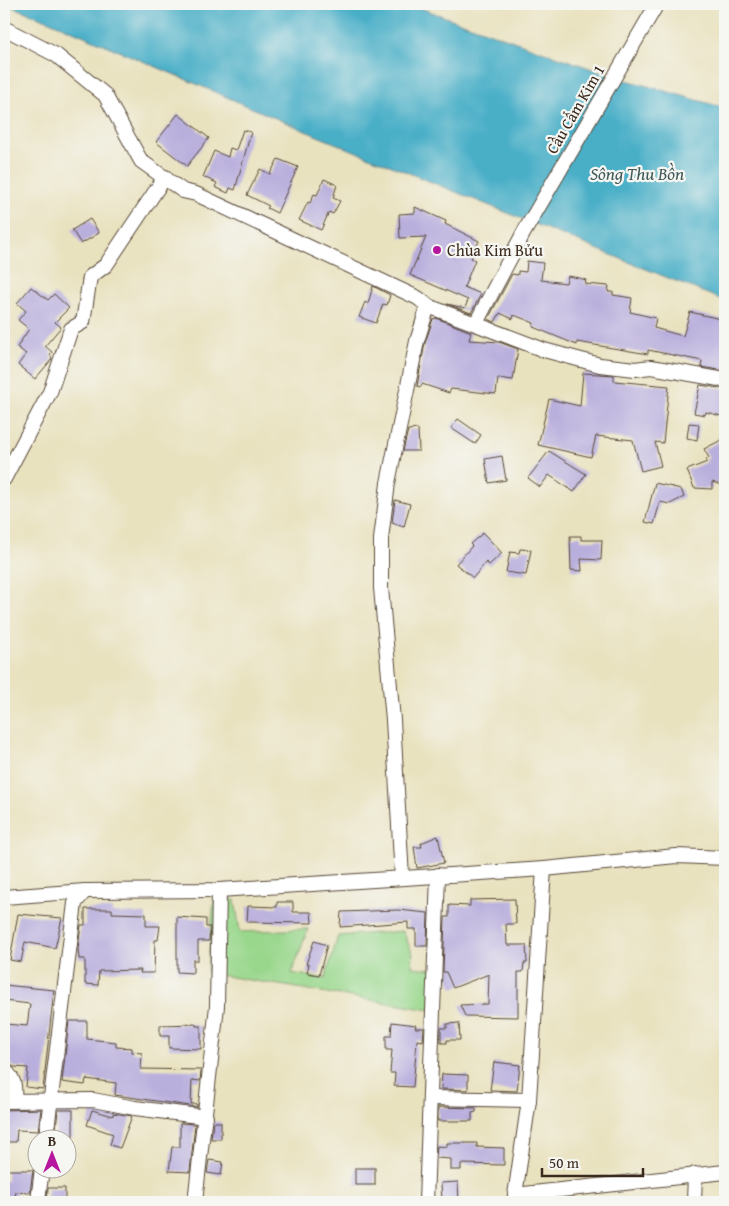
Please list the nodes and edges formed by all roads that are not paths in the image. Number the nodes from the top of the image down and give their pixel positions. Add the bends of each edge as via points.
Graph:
1 (658, 4) edge
2 (4, 28) edge
3 (165, 177) junction
4 (428, 306) junction
5 (476, 323) junction
6 (725, 380) edge
7 (4, 479) edge
8 (725, 858) edge
9 (544, 869) junction
10 (438, 875) junction
11 (402, 878) junction
12 (219, 890) junction
13 (85, 891) junction
14 (4, 897) edge
15 (4, 1070) edge
16 (431, 1098) junction
17 (9, 1100) edge
18 (52, 1100) junction
19 (529, 1100) junction
20 (206, 1117) junction
21 (48, 1128) edge
22 (725, 1172) edge
23 (695, 1174) junction
24 (41, 1178) edge
25 (514, 1198) edge
26 (38, 1201) dead end
27 (194, 1202) edge
28 (426, 1202) edge
29 (694, 1202) edge

1 - 5 street, Cầu Cẩm Kim 1 via 524,232
2 - 3 street via 56,55 105,95 141,161
3 - 4 street via 183,191 196,194 418,298
3 - 7 street via 106,265 90,277 83,322 71,329 50,392
4 - 5 street
4 - 11 street via 388,483 381,539 381,588
5 - 6 street via 544,350 600,365 651,368
8 - 9 street via 676,856
9 - 10 street
9 - 19 street
10 - 11 street
10 - 16 street
11 - 12 street
12 - 13 street
12 - 20 street via 217,1006
13 - 14 street
13 - 18 street via 75,903
15 - 17 street via 14,1081
16 - 19 street
16 - 28 street
17 - 18 street
18 - 20 street via 93,1100
18 - 21 street
19 - 25 street
20 - 27 street
22 - 23 street
23 - 25 street
23 - 29 street
24 - 26 street

